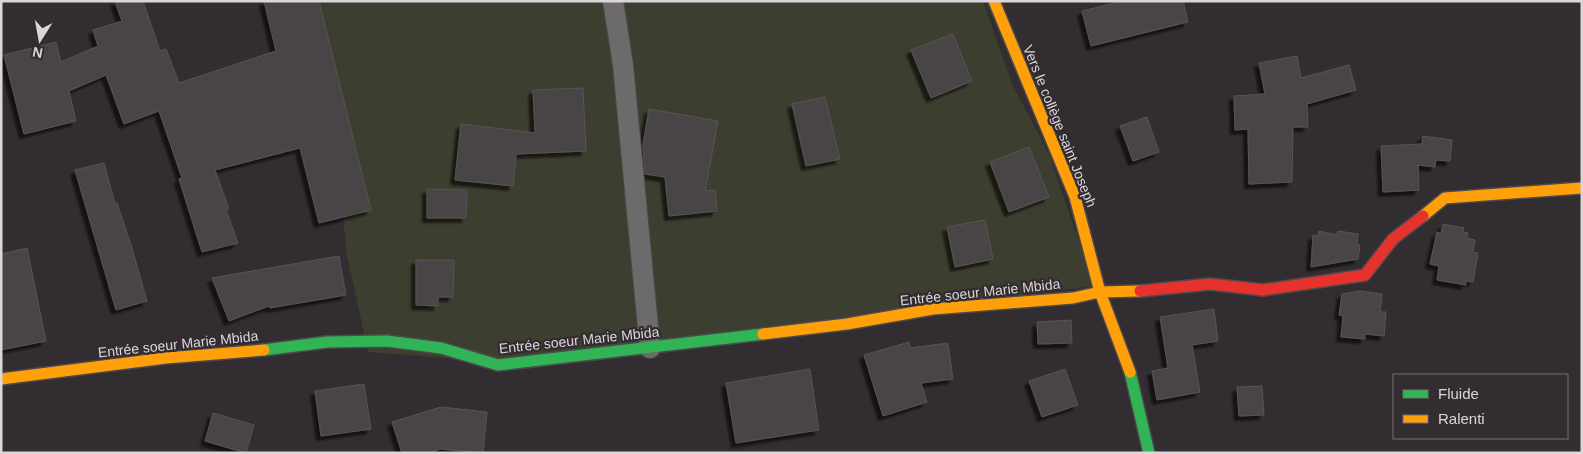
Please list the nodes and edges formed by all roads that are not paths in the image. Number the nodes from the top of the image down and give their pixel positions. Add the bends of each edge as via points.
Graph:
1 (613, 1) edge
2 (994, 1) edge
3 (1582, 188) edge
4 (1100, 292) junction
5 (650, 348) junction
6 (1, 379) edge
7 (1149, 453) edge

1 - 5 street via 623,65
2 - 4 street, Vers le collège saint Joseph via 1075,198
3 - 4 street, Entrée soeur Marie Mbida via 1445,198 1393,240 1365,275 1263,290 1210,284 1152,291
4 - 5 street, Entrée soeur Marie Mbida via 1073,298 933,309 847,324
4 - 7 street, Vers le collège saint Joseph via 1134,382
5 - 6 street, Entrée soeur Marie Mbida via 498,365 441,348 387,341 327,342

